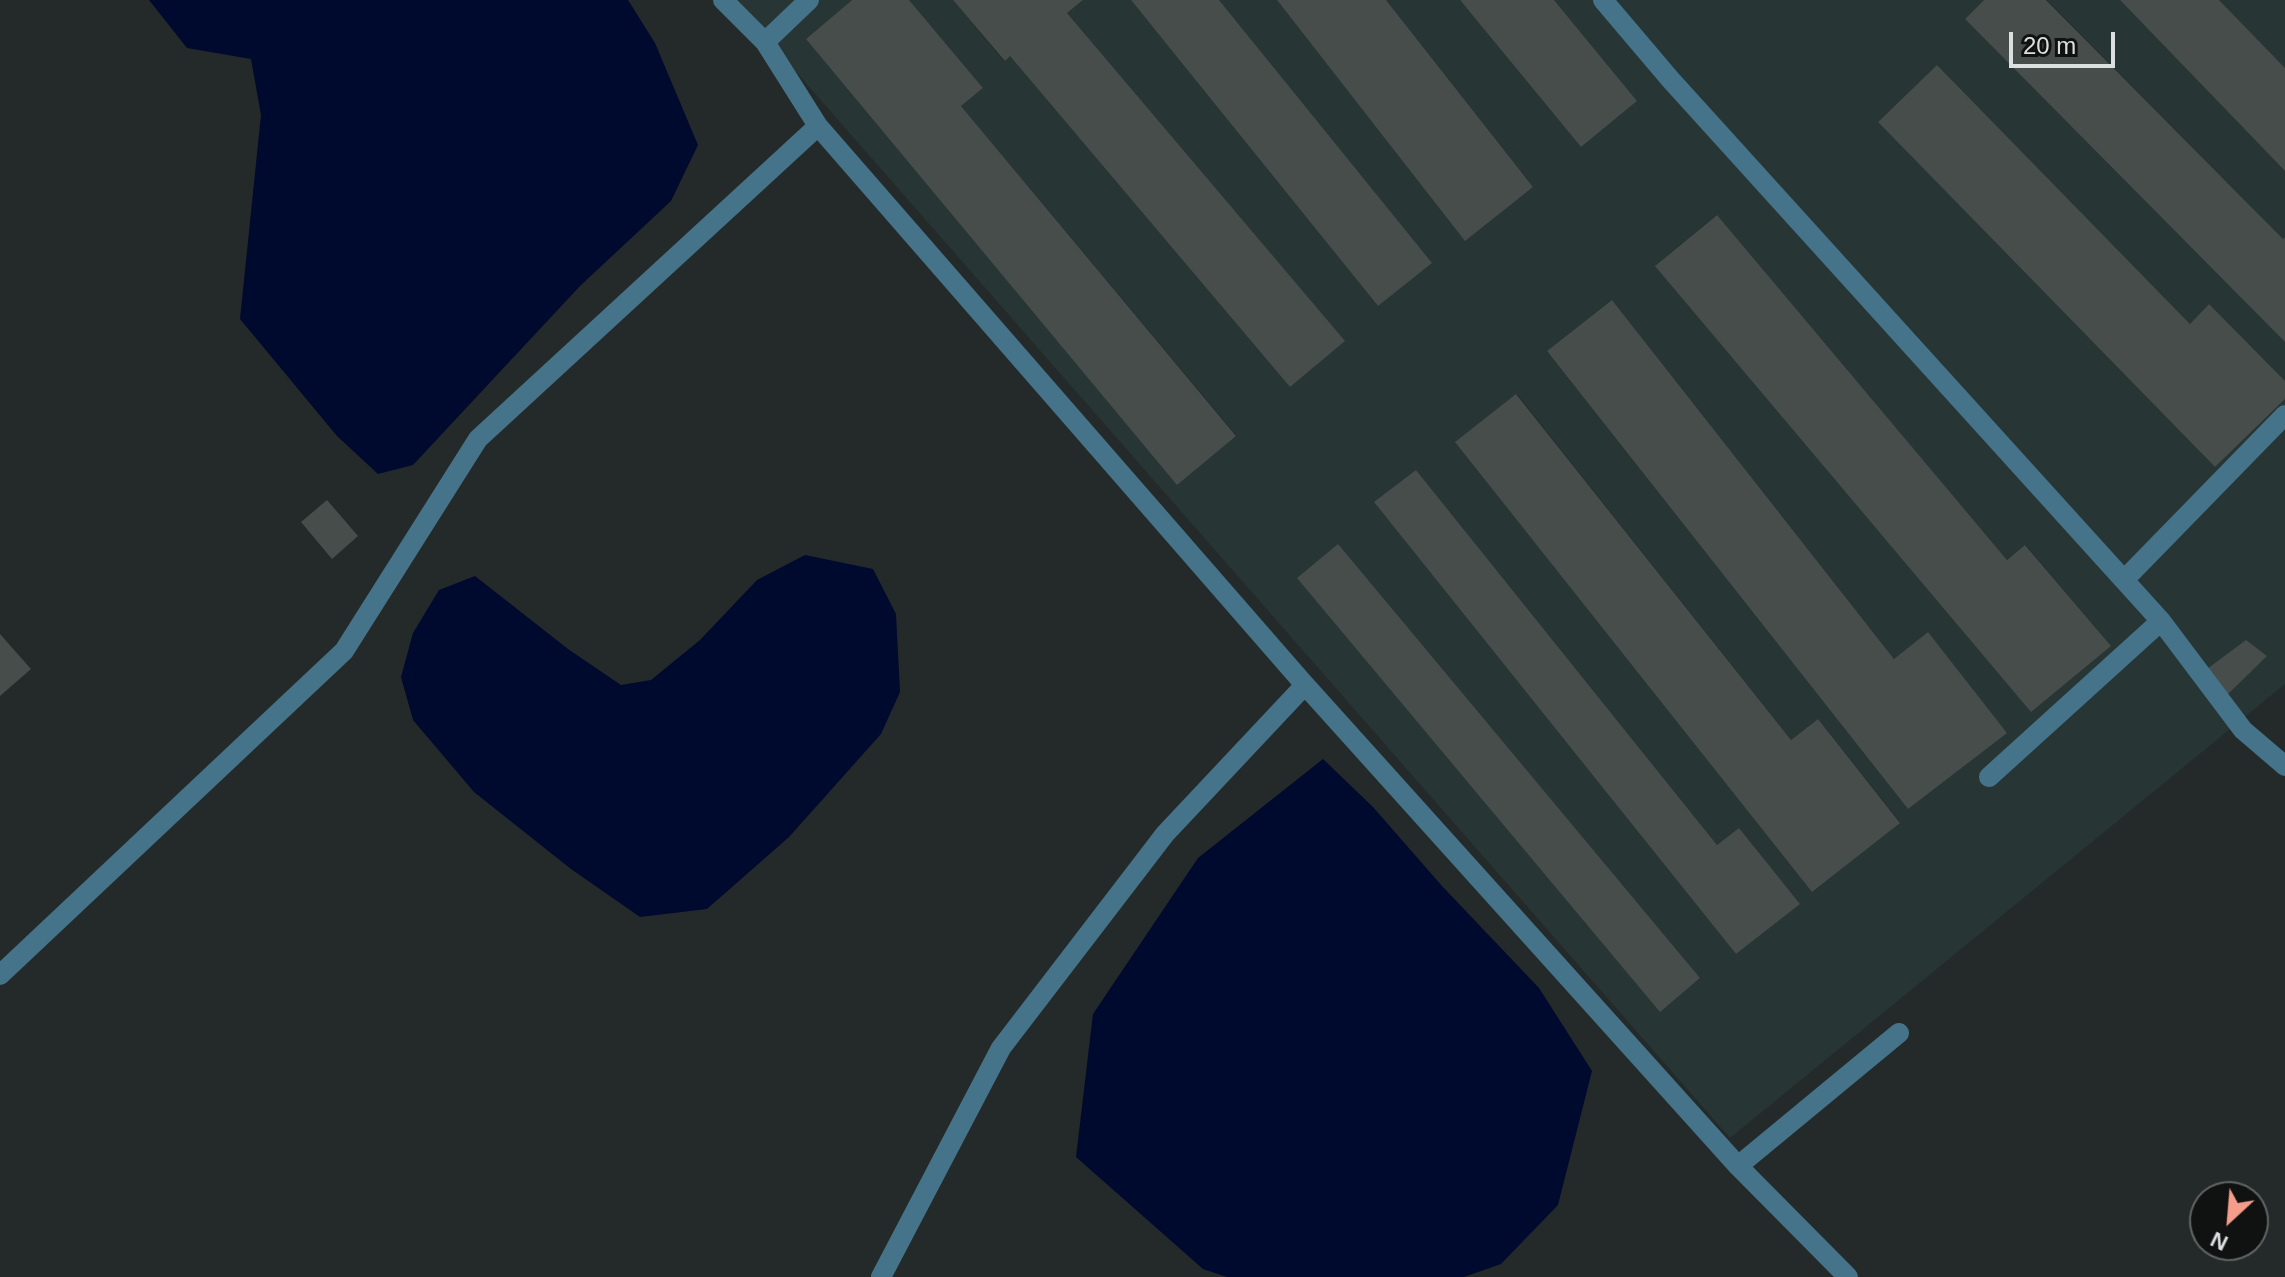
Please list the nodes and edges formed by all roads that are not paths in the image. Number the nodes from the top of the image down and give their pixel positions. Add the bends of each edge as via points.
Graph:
1 (723, 0) edge
2 (809, 0) edge
3 (1603, 0) edge
4 (765, 42) junction
5 (818, 126) junction
6 (2285, 415) edge
7 (2124, 580) junction
8 (2161, 621) junction
9 (1305, 685) junction
10 (2285, 766) edge
11 (1989, 777) dead end
12 (0, 975) edge
13 (1899, 1033) dead end
14 (1738, 1166) junction
15 (881, 1277) edge
16 (1848, 1277) edge

1 - 4 street
2 - 4 street
3 - 7 street
4 - 5 street
5 - 9 street
5 - 12 street via 478,439 344,651
6 - 7 street
7 - 8 street
8 - 10 street via 2243,730
8 - 11 street
9 - 14 street
9 - 15 street via 1165,834 1001,1048
13 - 14 street
14 - 16 street

